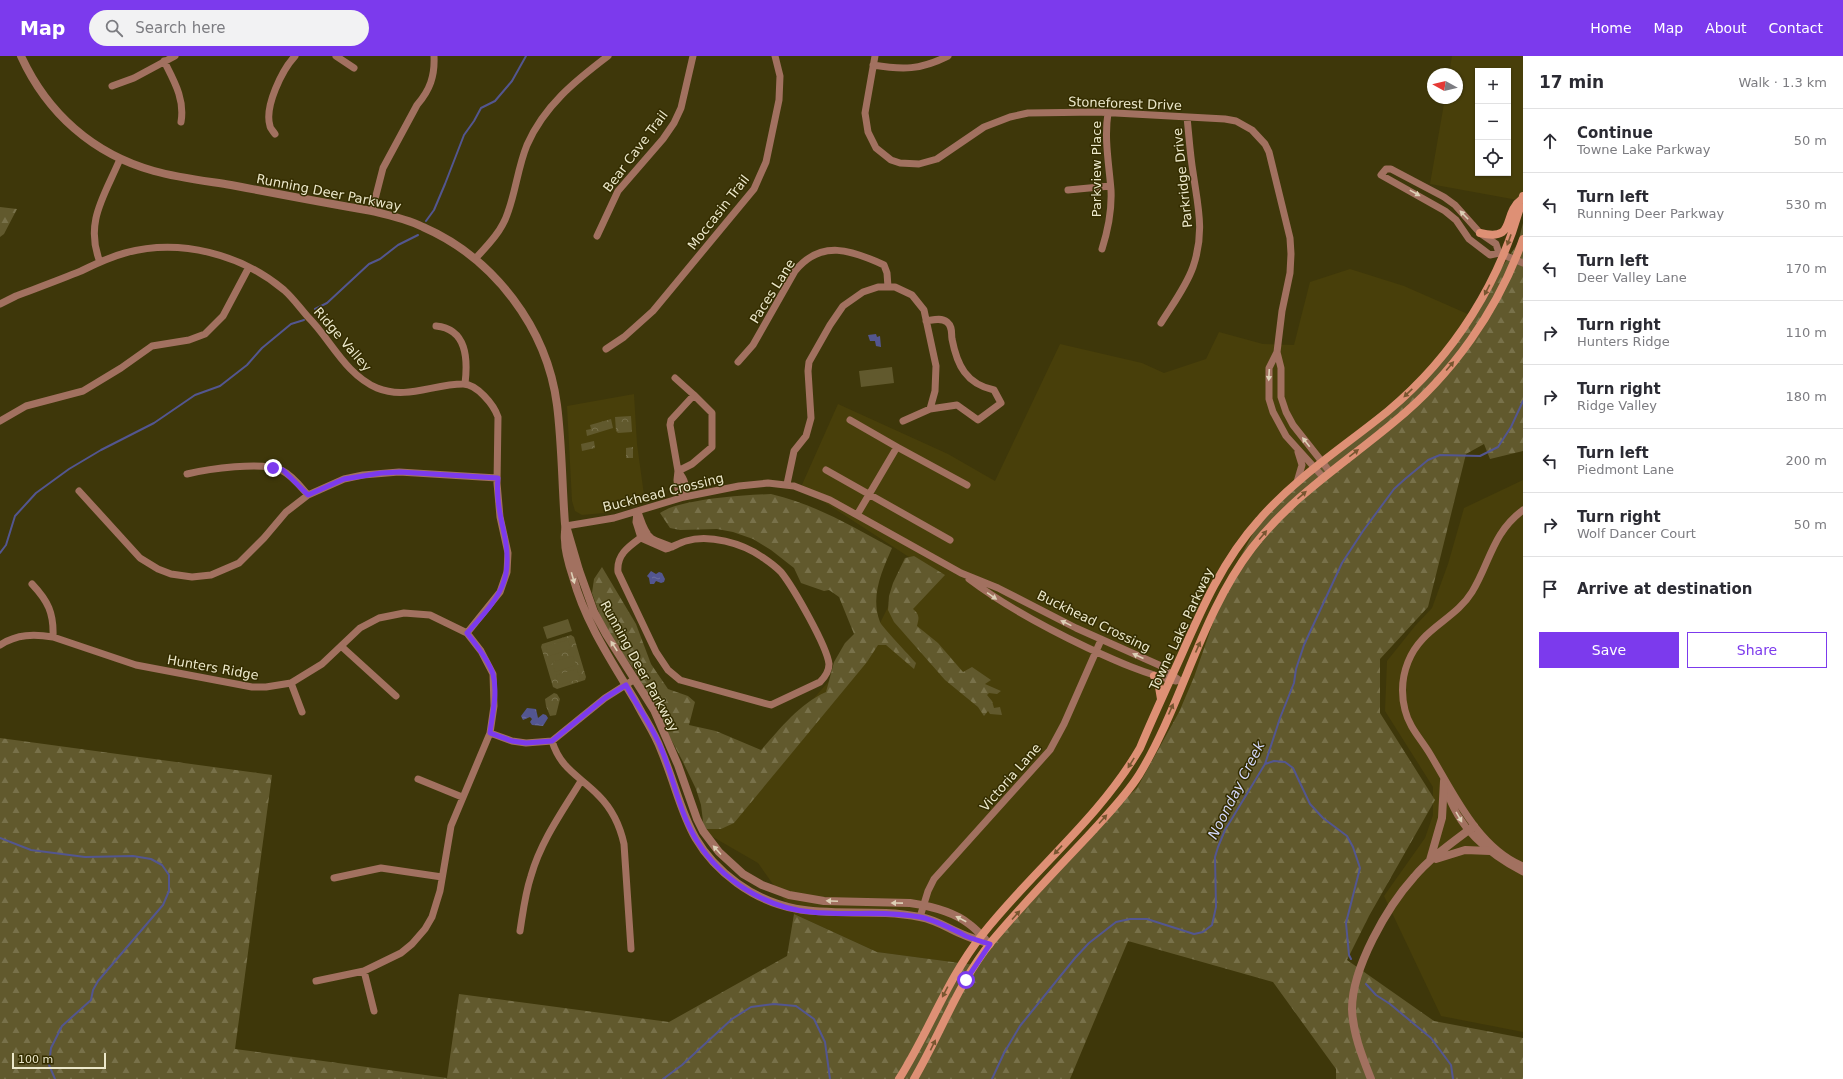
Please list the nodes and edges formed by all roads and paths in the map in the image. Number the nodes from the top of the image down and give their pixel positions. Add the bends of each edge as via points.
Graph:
1 (21, 56) edge
2 (175, 56) edge
3 (295, 56) edge
4 (336, 56) edge
5 (434, 56) edge
6 (608, 56) edge
7 (693, 56) edge
8 (775, 56) edge
9 (875, 56) edge
10 (948, 56) edge
11 (164, 61) junction
12 (873, 65) junction
13 (354, 68) dead end
14 (112, 86) dead end
15 (1108, 113) junction
16 (1187, 117) junction
17 (181, 122) dead end
18 (274, 134) dead end
19 (120, 159) junction
20 (1110, 186) junction
21 (1068, 190) dead end
22 (1523, 197) edge
23 (372, 211) junction
24 (1480, 232) junction
25 (597, 236) dead end
26 (1523, 239) edge
27 (1102, 248) dead end
28 (1502, 254) junction
29 (475, 259) junction
30 (1515, 260) junction
31 (100, 262) junction
32 (1523, 264) edge
33 (249, 267) junction
34 (888, 287) junction
35 (0, 304) edge
36 (926, 321) junction
37 (1161, 323) dead end
38 (436, 326) dead end
39 (606, 349) dead end
40 (1277, 352) junction
41 (738, 362) dead end
42 (675, 378) dead end
43 (465, 384) junction
44 (694, 395) junction
45 (930, 409) junction
46 (850, 420) dead end
47 (0, 421) edge
48 (903, 422) dead end
49 (897, 447) junction
50 (1295, 447) junction
51 (1318, 465) junction
52 (826, 470) dead end
53 (678, 471) junction
54 (187, 474) dead end
55 (1326, 475) junction
56 (498, 478) junction
57 (787, 484) junction
58 (1295, 484) junction
59 (968, 485) dead end
60 (78, 491) dead end
61 (308, 495) junction
62 (869, 495) junction
63 (684, 497) junction
64 (1523, 510) edge
65 (638, 512) junction
66 (857, 515) junction
67 (566, 526) junction
68 (644, 535) junction
69 (950, 540) dead end
70 (961, 573) junction
71 (32, 584) dead end
72 (467, 633) junction
73 (53, 637) junction
74 (1102, 640) junction
75 (0, 645) edge
76 (341, 646) junction
77 (1096, 652) junction
78 (1154, 676) junction
79 (1171, 678) junction
80 (635, 679) junction
81 (291, 683) junction
82 (1183, 683) junction
83 (626, 685) junction
84 (396, 696) dead end
85 (1162, 699) junction
86 (302, 712) dead end
87 (490, 733) junction
88 (552, 741) junction
89 (418, 779) dead end
90 (581, 781) junction
91 (1444, 781) junction
92 (462, 797) junction
93 (1471, 828) junction
94 (1490, 852) junction
95 (1429, 862) junction
96 (1523, 866) edge
97 (1523, 872) edge
98 (442, 877) junction
99 (334, 878) dead end
100 (924, 905) junction
101 (920, 917) junction
102 (520, 931) dead end
103 (980, 938) junction
104 (990, 944) junction
105 (631, 949) dead end
106 (364, 970) junction
107 (316, 981) dead end
108 (374, 1010) dead end
109 (899, 1079) edge
110 (914, 1079) edge
111 (1371, 1079) edge

1 - 19 street, Running Deer Parkway via 45,98 63,119 84,137
2 - 11 street
3 - 18 street via 279,81 269,110 270,126
4 - 13 street
5 - 23 street via 432,81 383,168
6 - 29 street via 564,91 539,122 524,154 505,220 497,234
7 - 25 street, Bear Cave Trail via 681,108 674,123 618,191
8 - 39 street, Moccasin Trail via 780,76 779,100 766,162 759,181 653,311
9 - 12 street, Stoneforest Drive
10 - 12 street via 931,64 913,68
11 - 14 street via 134,78
11 - 17 street via 182,103
12 - 15 street, Stoneforest Drive via 865,113 868,132 880,151 891,160 900,162 919,164 937,159 984,127 1019,114
15 - 16 street, Stoneforest Drive
15 - 20 street, Parkview Place via 1106,128
16 - 37 street, Parkridge Drive via 1200,211 1199,239 1196,258 1189,276
16 - 40 street, Stoneforest Drive via 1225,119 1244,125 1259,136 1269,152 1290,238 1291,254
19 - 23 street, Running Deer Parkway via 164,173
19 - 31 street via 95,220 94,243
20 - 21 street
20 - 27 street, Parkview Place via 1110,218
22 - 24 main road via 1514,207 1504,232 1497,235
22 -> 28 main road, Towne Lake Parkway
23 - 29 street, Running Deer Parkway via 425,228
24 - 28 street via 1496,244
24 -> 28 street via 1444,197 1391,169 1386,169 1381,174 1444,211 1456,220 1469,239 1490,255
26 - 30 main road, Towne Lake Parkway
28 - 30 street
28 -> 51 main road, Towne Lake Parkway via 1470,319 1438,362 1406,395
29 - 67 street, Running Deer Parkway via 514,301 532,330 547,363 557,407
30 - 32 street
55 -> 30 main road, Towne Lake Parkway via 1395,421 1442,376 1482,323
31 - 33 street, Ridge Valley via 133,251 170,248 208,252
31 - 35 street, Ridge Valley
33 - 43 street, Ridge Valley via 284,290 346,364 365,382 387,392 396,393
33 - 47 street via 223,316 205,334 189,340 152,346 83,391 26,406
34 - 36 street via 904,290 912,295 924,310
34 - 41 street, Paces Lane via 884,265 847,252 835,250 817,253 795,271 753,345
34 - 57 street via 864,292 843,306 809,362 811,418 806,436 794,451
36 - 45 street via 936,366 935,391
36 - 45 street via 938,318 946,322 952,329 952,339 963,372 969,380 994,390 1001,403 978,420 957,405
38 - 43 street via 445,327 460,338 467,365
40 -> 50 street, Stoneforest Drive via 1269,368 1269,399 1278,423
51 -> 40 street, Stoneforest Drive via 1286,412 1281,397 1281,368
42 - 44 street
43 - 56 street via 482,394 495,407 499,426
44 - 53 street via 671,420
44 - 53 street via 712,413 712,447 692,464
45 - 48 street
46 - 49 street
49 - 59 street
49 - 62 street
50 - 51 street, Stoneforest Drive
50 - 58 street via 1302,465
51 - 55 street, Stoneforest Drive
51 - 58 main road, Towne Lake Parkway
52 - 62 street
53 - 63 street via 678,490
54 - 61 street via 265,466 283,470
82 -> 55 main road, Towne Lake Parkway via 1219,601 1243,560 1284,512
56 - 61 street via 381,473 344,479
56 - 72 street via 500,518 508,553 507,572 500,592
57 - 63 street, Buckhead Crossing via 748,485
57 - 66 street, Buckhead Crossing via 822,496
58 - 79 main road, Towne Lake Parkway via 1260,519 1224,567
60 - 61 street via 140,558 171,574 192,577 212,575 240,563 286,512
62 - 66 street
62 - 69 street
63 - 65 street, Buckhead Crossing
64 - 91 street via 1496,541 1469,596 1458,609 1422,638 1412,652 1406,668 1402,690 1406,715
65 - 67 street, Buckhead Crossing
65 - 68 street via 636,522
66 - 70 street, Buckhead Crossing
80 -> 67 street, Running Deer Parkway via 594,612 578,570
67 -> 83 street, Running Deer Parkway via 566,550 578,594 590,623
68 - 68 street via 623,551 617,565 618,572 656,652 668,670 680,680 771,705 820,682 825,677 829,663 825,651 793,590 780,571 761,556 742,547 704,538 666,549
74 -> 70 street, Buckhead Crossing via 998,588
70 -> 77 street, Buckhead Crossing via 993,597 1028,618
71 - 73 street via 47,602
72 - 76 street, Hunters Ridge via 430,615 404,613 379,618 367,624 353,633
72 - 87 street, Hunters Ridge via 481,651 493,674 494,706
73 - 75 street, Hunters Ridge via 28,635
73 - 81 street, Hunters Ridge via 124,662 197,678 252,687
74 - 77 street, Victoria Lane
79 -> 74 street, Buckhead Crossing via 1159,665
76 - 81 street, Hunters Ridge via 322,664
76 - 84 street
77 - 78 street, Buckhead Crossing
77 - 100 street, Victoria Lane via 1050,750 934,879
78 - 79 street, Buckhead Crossing
78 - 85 main road
79 - 82 street, Buckhead Crossing
79 - 85 main road, Towne Lake Parkway
80 - 83 street
100 -> 80 street, Running Deer Parkway via 802,898 771,889 743,874 719,852 703,831 654,710
81 - 86 street
104 -> 82 main road, Towne Lake Parkway via 1129,789 1152,749
83 - 88 street via 605,698
83 - 101 street, Running Deer Parkway via 659,744 692,834 717,866 735,881 767,900 797,910
85 -> 103 main road, Towne Lake Parkway via 1140,748 1119,781
87 - 88 street via 526,743
87 - 92 street, Hunters Ridge
88 - 90 street via 559,758
89 - 92 street
90 - 102 street via 541,848 531,876
90 - 105 street via 607,806 622,835
91 - 93 street via 1454,808
91 - 95 street via 1442,818
92 - 98 street, Hunters Ridge via 451,826
93 - 94 street
93 - 95 street
93 - 96 street via 1503,854
94 - 95 street via 1465,850
94 - 97 street
95 - 111 street via 1394,903 1357,976 1352,1008 1354,1026
98 - 99 street via 381,868
98 - 106 street, Hunters Ridge via 437,904 426,929 401,953
100 - 101 street, Victoria Lane
103 -> 100 street, Running Deer Parkway via 969,924
101 - 103 street, Running Deer Parkway via 940,923 962,935
103 - 104 street, Running Deer Parkway
103 -> 109 main road, Towne Lake Parkway via 947,987
110 -> 104 main road, Towne Lake Parkway via 954,1001
106 - 107 street, Hunters Ridge
106 - 108 street

